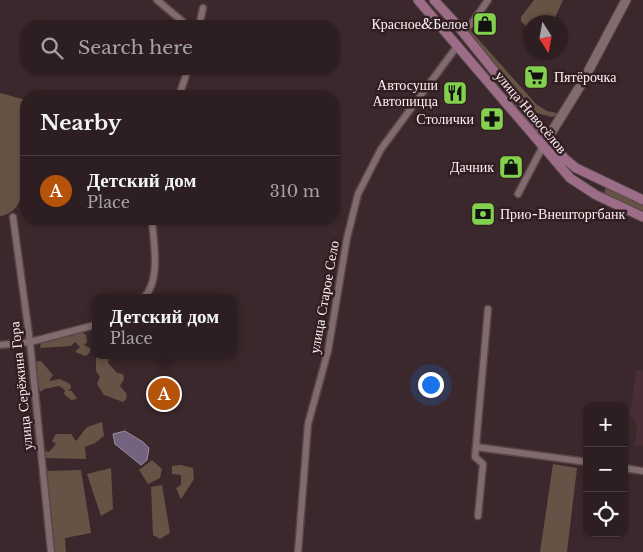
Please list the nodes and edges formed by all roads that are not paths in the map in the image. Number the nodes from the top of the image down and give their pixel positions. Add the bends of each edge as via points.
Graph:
1 (157, 0) edge
2 (418, 0) edge
3 (434, 0) edge
4 (488, 0) edge
5 (626, 0) edge
6 (203, 8) dead end
7 (181, 20) edge
8 (200, 20) edge
9 (463, 32) junction
10 (458, 45) junction
11 (186, 75) edge
12 (181, 90) edge
13 (548, 138) junction
14 (542, 148) junction
15 (518, 194) dead end
16 (643, 200) edge
17 (643, 216) edge
18 (14, 217) dead end
19 (152, 225) edge
20 (147, 294) edge
21 (488, 309) dead end
22 (92, 326) edge
23 (30, 342) junction
24 (0, 345) edge
25 (476, 447) junction
26 (583, 461) edge
27 (628, 469) edge
28 (643, 472) edge
29 (478, 516) dead end
30 (51, 552) edge
31 (298, 552) edge

1 - 7 street
2 - 10 main road, улица Новосёлов
3 - 9 main road, улица Новосёлов
4 - 9 street
5 - 13 street via 582,83
6 - 8 street
9 - 13 main road, улица Новосёлов
10 - 14 main road, улица Новосёлов
10 - 31 street, улица Старое Село via 381,149 358,194 347,238 328,351 308,424
11 - 12 street
13 - 16 main road, улица Новосёлов via 576,168
14 - 15 street
14 - 17 main road, улица Новосёлов via 578,184
18 - 23 street, улица Серёжина Гора
19 - 20 street via 154,272
21 - 25 street
22 - 23 street
23 - 24 street
23 - 30 street, улица Серёжина Гора
25 - 26 street
25 - 29 street via 475,457 482,464
27 - 28 street

